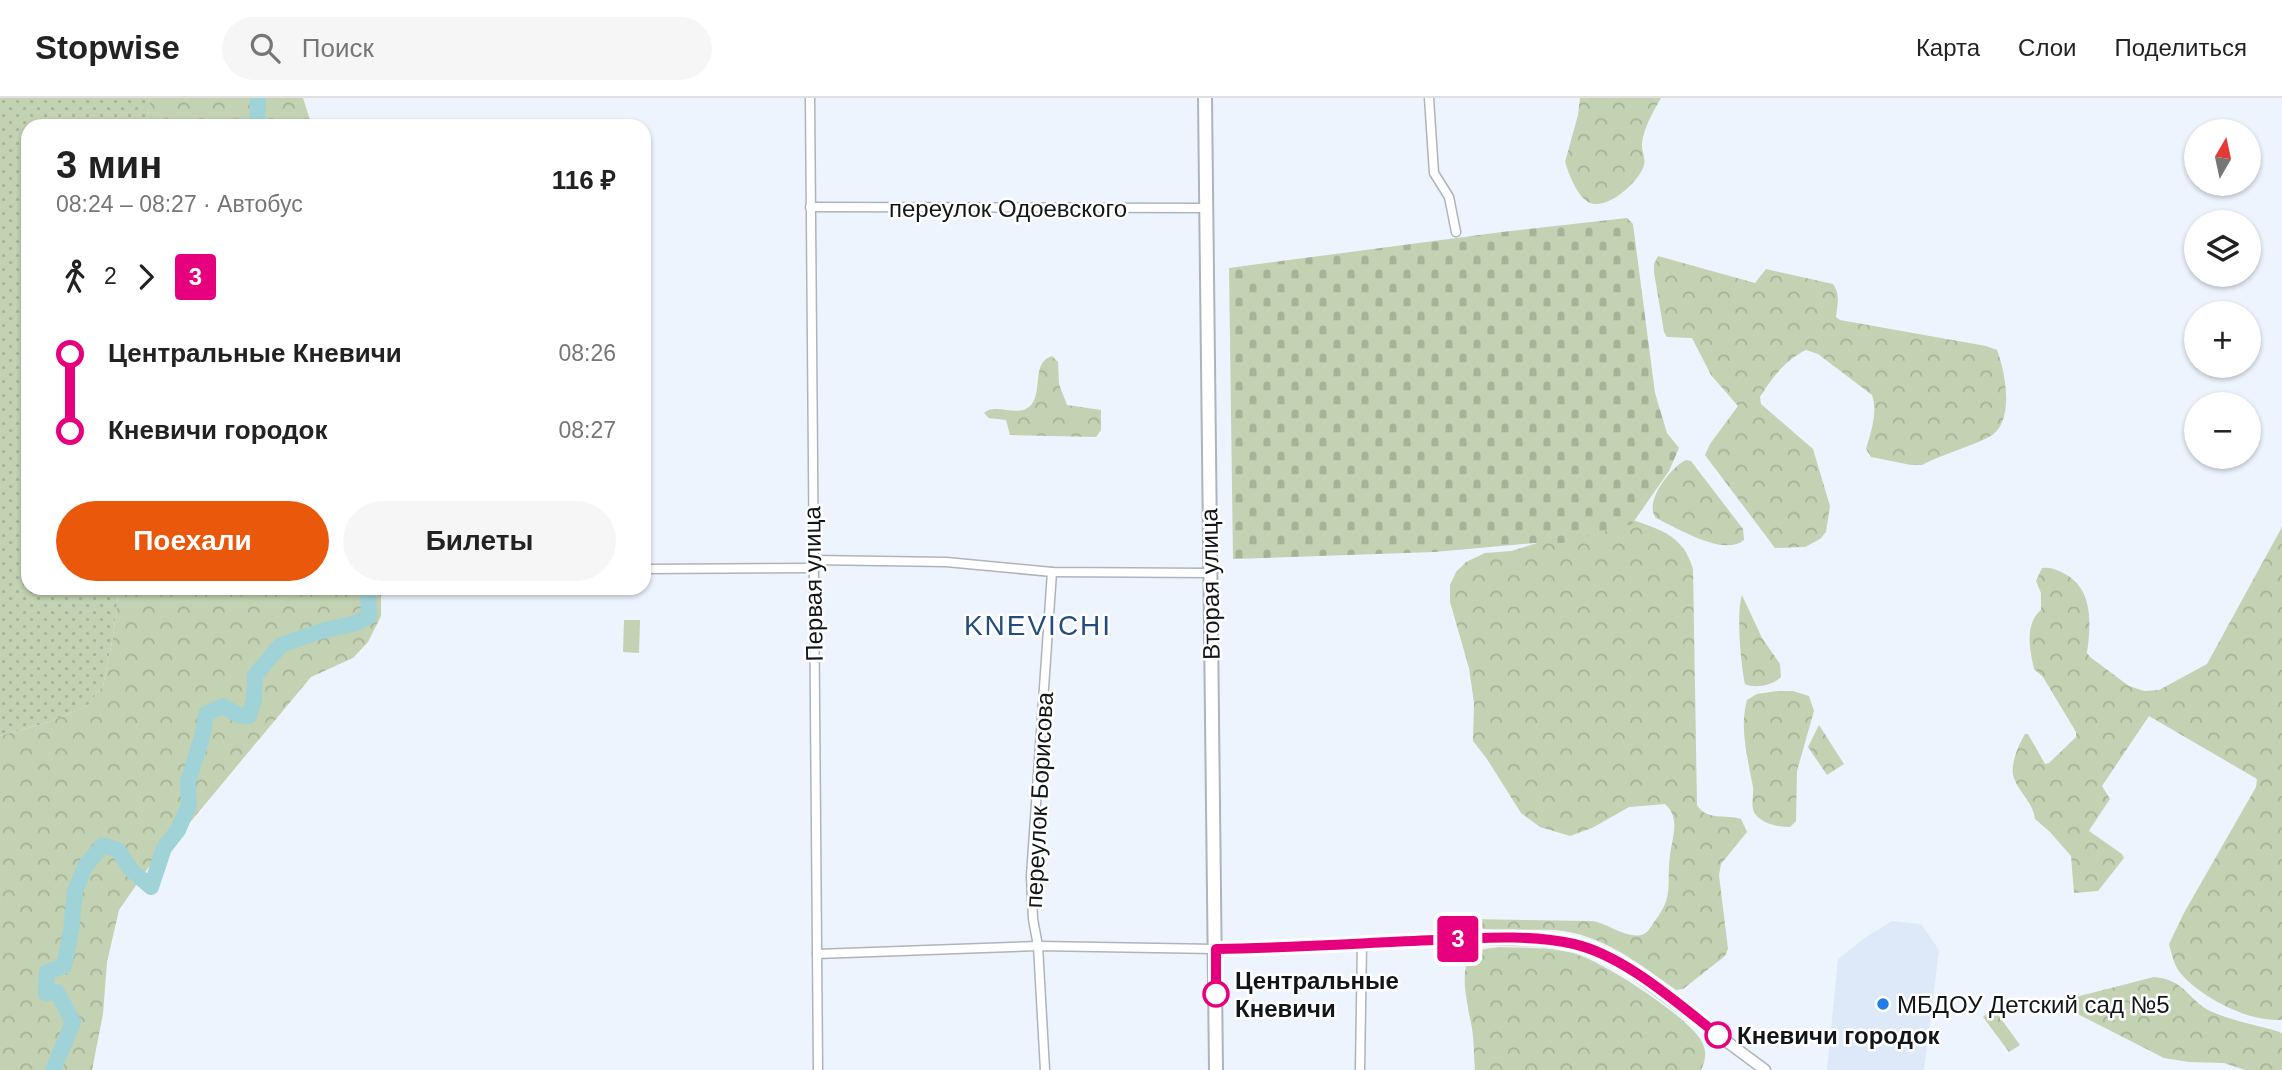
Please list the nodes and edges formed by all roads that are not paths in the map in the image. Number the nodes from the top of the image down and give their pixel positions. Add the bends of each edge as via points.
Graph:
1 (810, 98) edge
2 (1205, 98) edge
3 (1429, 98) edge
4 (810, 207) junction
5 (1207, 208) junction
6 (1457, 232) dead end
7 (813, 564) junction
8 (651, 569) edge
9 (1052, 572) junction
10 (1209, 573) junction
11 (1362, 943) junction
12 (1038, 946) junction
13 (1216, 949) junction
14 (817, 954) junction
15 (818, 1070) edge
16 (1045, 1070) edge
17 (1216, 1070) edge
18 (1360, 1070) edge
19 (1765, 1070) edge

1 - 4 street, Первая улица
2 - 5 main road, Вторая улица
3 - 6 street via 1434,173 1449,197
4 - 5 street, переулок Одоевского
4 - 7 street, Первая улица
5 - 10 main road, Вторая улица
7 - 8 street
7 - 9 street via 946,562
7 - 14 street, Первая улица
9 - 10 street
9 - 12 street, переулок Борисова via 1031,876
10 - 13 main road, Вторая улица
11 - 13 street
11 - 18 street
11 - 19 street via 1474,939 1574,944 1633,972
12 - 13 street
12 - 14 street
12 - 16 street, переулок Борисова
13 - 17 main road, Вторая улица
14 - 15 street, Первая улица

